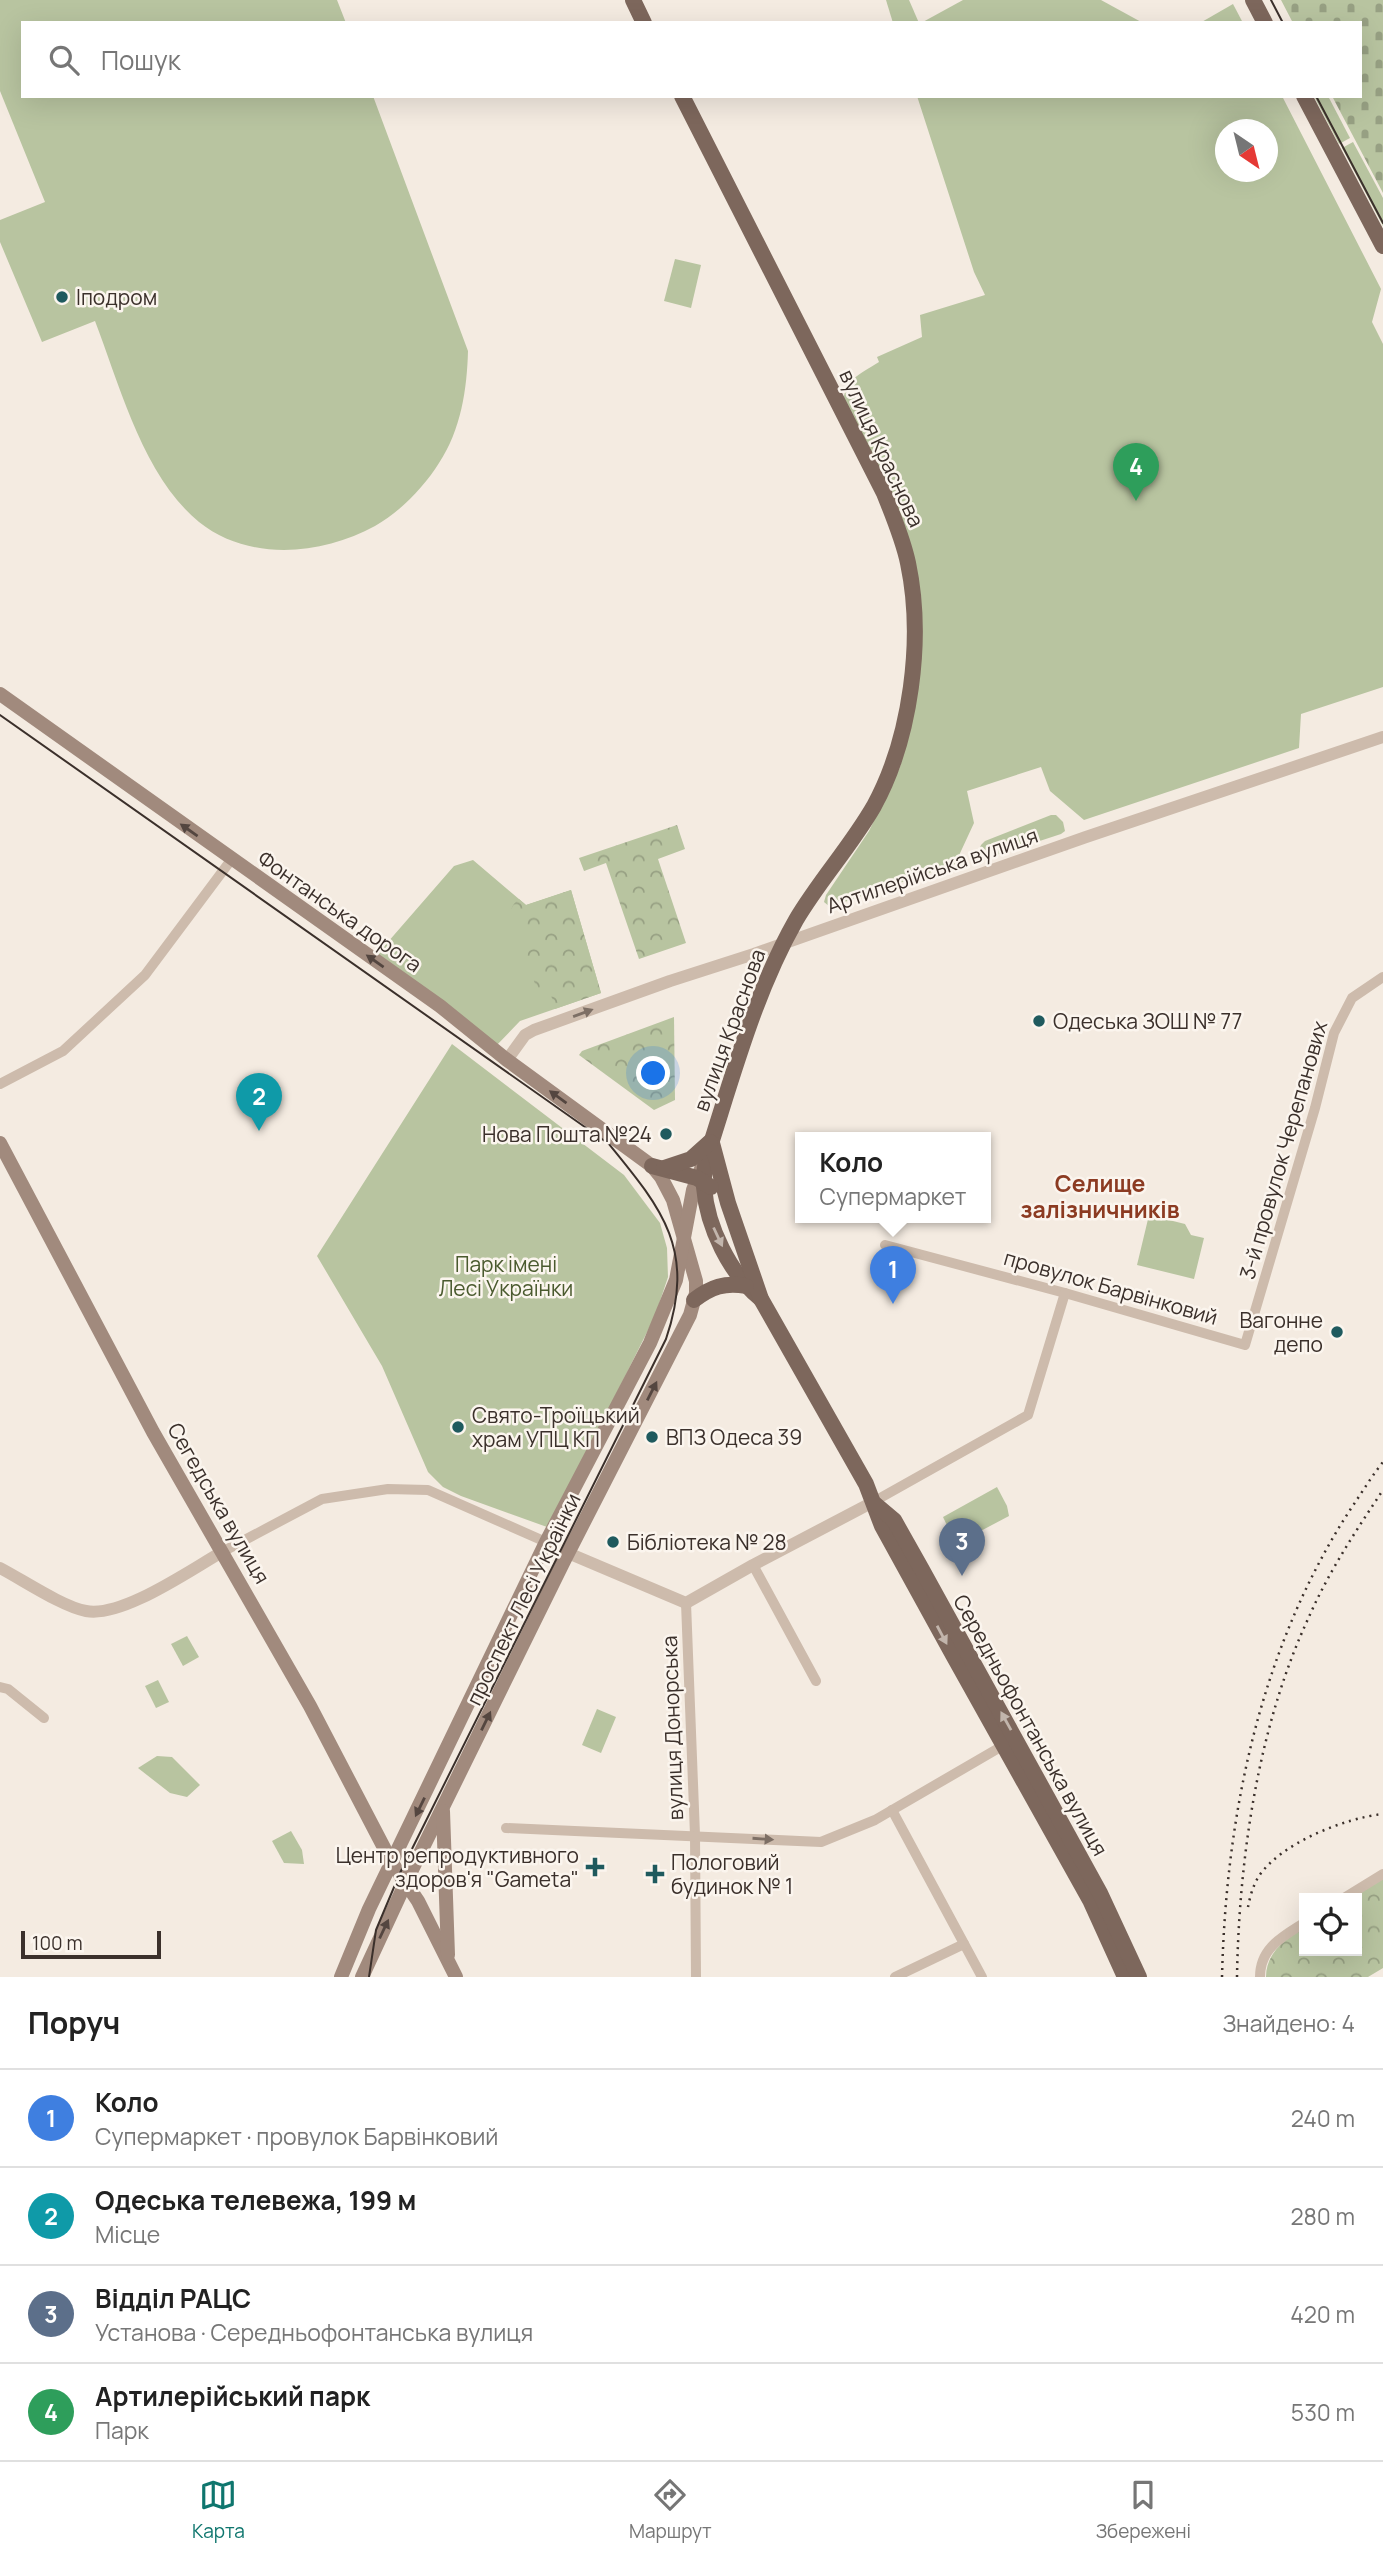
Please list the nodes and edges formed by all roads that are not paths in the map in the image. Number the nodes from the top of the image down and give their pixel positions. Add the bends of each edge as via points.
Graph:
1 (633, 0) edge
2 (1253, 0) edge
3 (644, 21) edge
4 (1264, 21) edge
5 (683, 98) edge
6 (1305, 98) edge
7 (1383, 246) edge
8 (0, 694) edge
9 (1383, 737) edge
10 (231, 860) junction
11 (785, 942) junction
12 (1383, 976) edge
13 (507, 1060) junction
14 (0, 1084) edge
15 (712, 1141) junction
16 (0, 1143) edge
17 (656, 1167) junction
18 (700, 1180) junction
19 (728, 1203) junction
20 (684, 1235) junction
21 (885, 1245) dead end
22 (746, 1286) junction
23 (1065, 1293) junction
24 (669, 1297) junction
25 (761, 1299) junction
26 (694, 1300) junction
27 (1245, 1345) joint
28 (873, 1502) junction
29 (546, 1542) junction
30 (222, 1552) junction
31 (568, 1553) junction
32 (753, 1565) junction
33 (0, 1568) edge
34 (686, 1603) junction
35 (816, 1681) dead end
36 (0, 1687) edge
37 (44, 1718) dead end
38 (1004, 1745) junction
39 (443, 1808) junction
40 (892, 1811) junction
41 (506, 1828) dead end
42 (695, 1835) junction
43 (392, 1863) junction
44 (1383, 1874) edge
45 (406, 1882) junction
46 (1352, 1893) edge
47 (1299, 1926) edge
48 (964, 1944) junction
49 (448, 1960) junction
50 (341, 1977) edge
51 (362, 1977) edge
52 (456, 1977) edge
53 (696, 1977) edge
54 (895, 1977) edge
55 (982, 1977) edge
56 (1125, 1977) edge
57 (1139, 1977) edge
58 (1260, 1977) edge

1 - 3 main road
2 - 4 main road
5 - 11 main road, вулиця Краснова via 884,493 908,563 913,604 915,645 906,712 890,773 873,808
6 - 7 main road
10 -> 8 main road, Фонтанська дорога
9 - 11 street, Артилерійська вулиця
13 -> 10 main road, Фонтанська дорога via 440,1006
10 - 14 street via 145,975 63,1051
13 -> 11 street, Артилерійська вулиця via 534,1030
11 - 15 main road, вулиця Краснова via 769,975
12 - 27 street, 3-й провулок Черепанових via 1359,991 1334,1033
17 -> 13 main road, Фонтанська дорога
15 - 17 main road via 691,1159
15 - 18 main road, Середньофонтанська вулиця
15 - 19 main road, Середньофонтанська вулиця
16 - 30 main road, Сегедська вулиця
17 - 18 main road
17 - 20 main road, проспект Лесі Українки
18 - 19 main road
18 - 20 main road, проспект Лесі Українки
18 -> 22 main road, Середньофонтанська вулиця via 711,1222
19 - 25 main road, Середньофонтанська вулиця
20 - 24 main road, проспект Лесі Українки
20 - 26 main road, проспект Лесі Українки via 696,1281
21 - 23 street, провулок Барвінковий
22 - 25 main road, Середньофонтанська вулиця
22 - 26 main road via 723,1284
23 - 27 street, провулок Барвінковий
23 - 28 street via 1028,1415
24 - 26 main road via 686,1293
24 - 29 main road, проспект Лесі Українки via 650,1343
25 - 28 main road, Середньофонтанська вулиця
31 -> 26 main road, проспект Лесі Українки via 682,1332
28 - 32 street
28 -> 38 main road, Середньофонтанська вулиця
57 -> 28 main road, Середньофонтанська вулиця via 1100,1894 894,1520
29 - 30 street via 428,1490 388,1489 321,1499
29 -> 43 main road, проспект Лесі Українки
30 - 33 street via 125,1606 102,1612 58,1600
30 - 43 main road, Сегедська вулиця
31 - 34 street
39 -> 31 main road, проспект Лесі Українки
32 - 34 street
32 - 35 street
34 - 42 street, вулиця Донорська
36 - 37 street
38 - 40 street
38 - 56 main road, Середньофонтанська вулиця via 1090,1900
39 - 45 main road, проспект Лесі Українки
39 - 49 main road
42 -> 40 street via 821,1842
40 - 48 street
41 - 42 street
42 - 53 street, вулиця Донорська
43 - 45 main road, Сегедська вулиця
43 - 50 main road, проспект Лесі Українки
44 - 46 street
45 - 49 main road, Сегедська вулиця
51 -> 45 main road, проспект Лесі Українки
47 - 58 street via 1278,1940 1260,1963
48 - 54 street
48 - 55 street
49 - 52 main road, Сегедська вулиця

